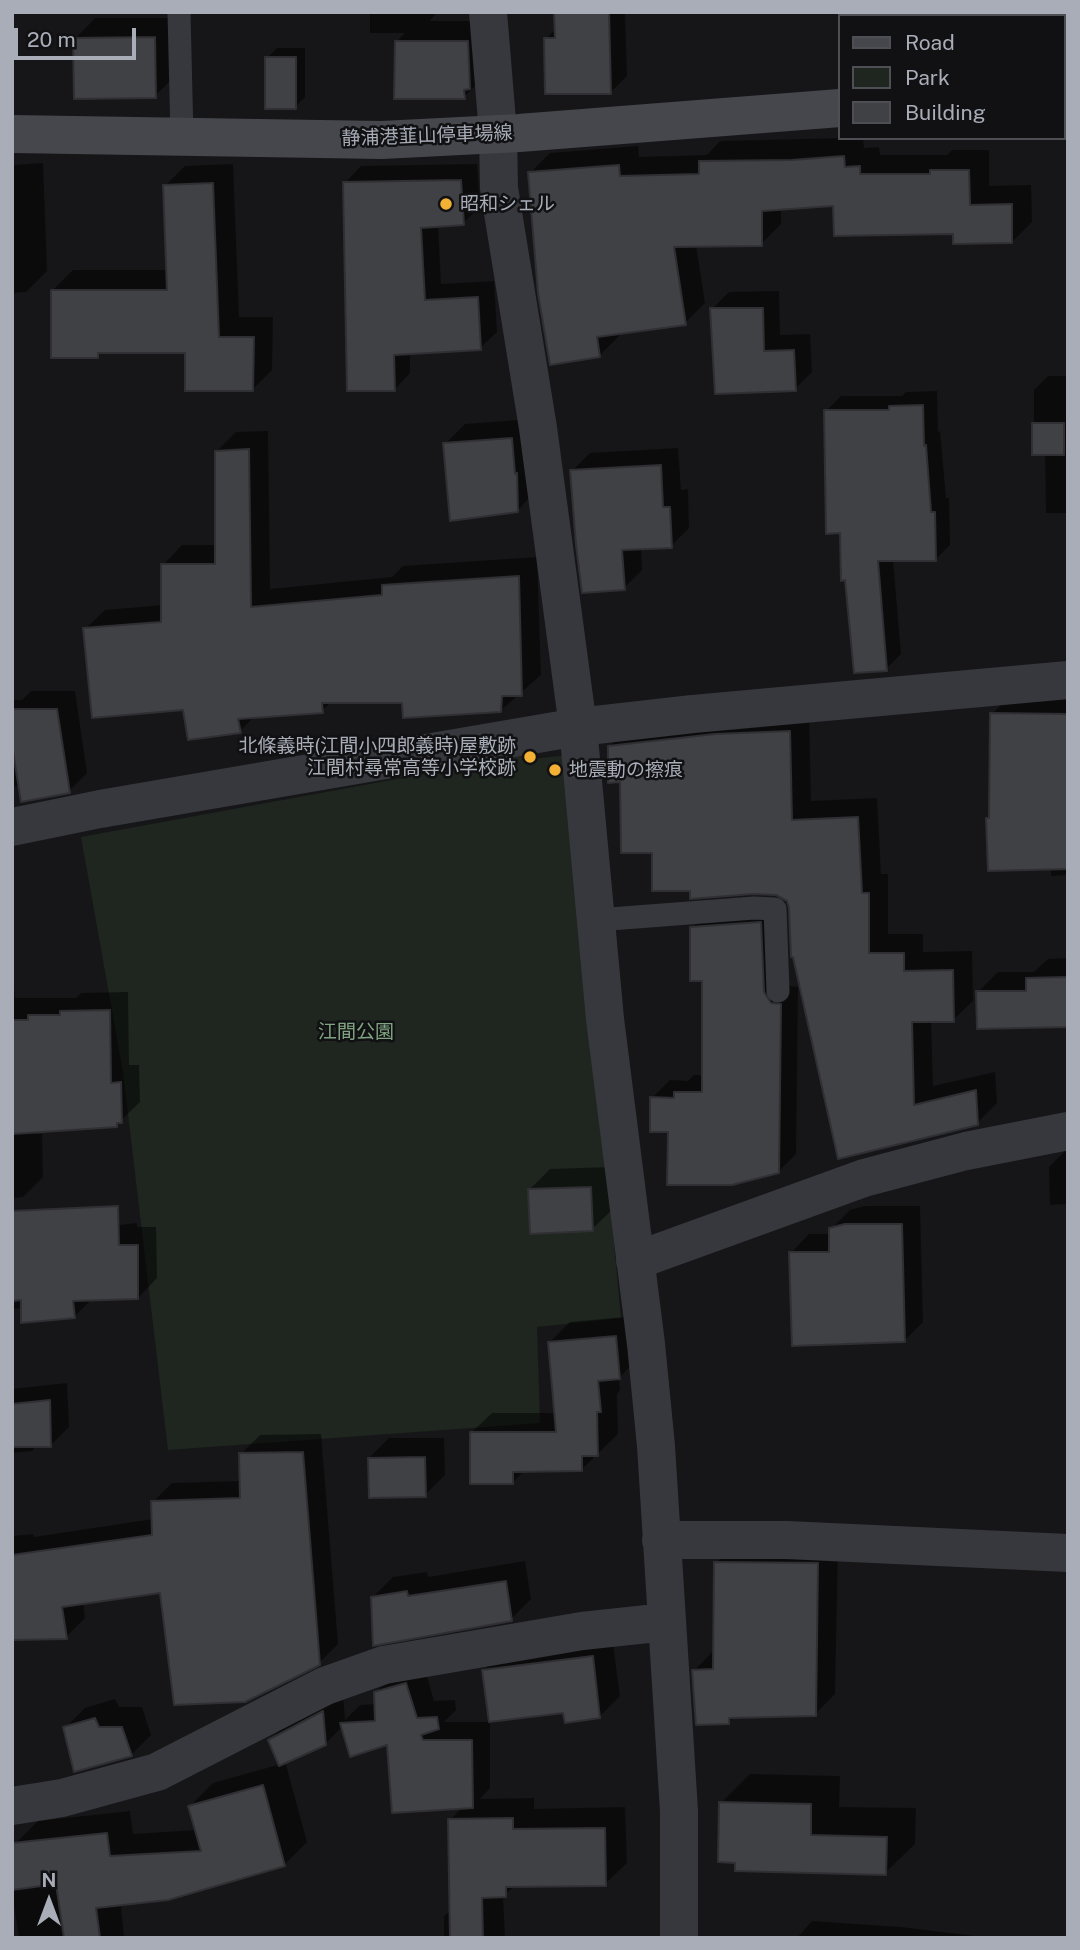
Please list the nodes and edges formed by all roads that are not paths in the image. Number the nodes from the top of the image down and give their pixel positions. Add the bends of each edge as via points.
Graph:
1 (178, 12) edge
2 (488, 12) edge
3 (838, 108) edge
4 (498, 133) junction
5 (12, 134) edge
6 (182, 137) junction
7 (1068, 680) edge
8 (578, 727) junction
9 (12, 827) edge
10 (597, 920) junction
11 (778, 992) dead end
12 (1068, 1131) edge
13 (635, 1261) junction
14 (661, 1540) junction
15 (1068, 1553) edge
16 (666, 1622) junction
17 (12, 1806) edge
18 (679, 1938) edge

1 - 6 lane
2 - 4 street
3 - 4 main road, 静浦港韮山停車場線
4 - 6 main road, 静浦港韮山停車場線 via 382,140
4 - 8 street via 499,188 538,428
5 - 6 main road, 静浦港韮山停車場線
7 - 8 street
8 - 9 street
8 - 10 street
10 - 11 lane via 775,909
10 - 13 street
12 - 13 street via 864,1178
13 - 14 street via 656,1446
14 - 15 street via 787,1540
14 - 16 street
16 - 17 street via 384,1664 325,1686 157,1772 62,1798
16 - 18 street via 679,1811

